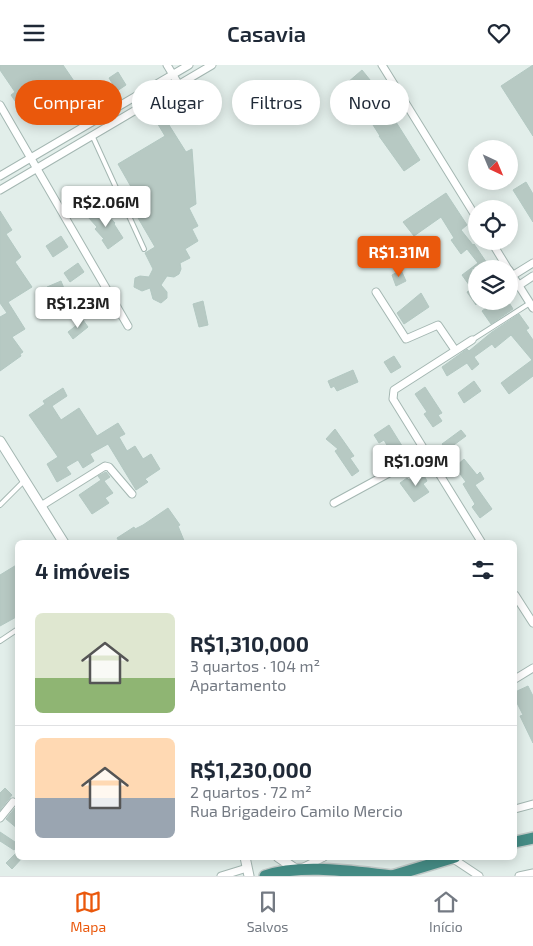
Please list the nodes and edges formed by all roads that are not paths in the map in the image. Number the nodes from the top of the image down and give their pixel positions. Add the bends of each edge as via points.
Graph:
1 (167, 65) edge
2 (189, 65) edge
3 (212, 65) edge
4 (382, 65) edge
5 (173, 75) junction
6 (176, 80) edge
7 (187, 80) edge
8 (0, 105) edge
9 (132, 112) edge
10 (92, 135) junction
11 (30, 157) junction
12 (36, 168) junction
13 (0, 175) edge
14 (0, 190) edge
15 (468, 204) edge
16 (144, 249) dead end
17 (533, 263) edge
18 (518, 269) edge
19 (533, 276) edge
20 (518, 286) joint
21 (376, 292) dead end
22 (532, 306) edge
23 (128, 326) dead end
24 (472, 340) joint
25 (456, 350) junction
26 (0, 441) edge
27 (426, 453) junction
28 (25, 480) junction
29 (132, 494) dead end
30 (334, 503) dead end
31 (0, 505) edge
32 (41, 505) junction
33 (62, 540) edge
34 (480, 540) edge
35 (517, 598) edge
36 (533, 623) edge
37 (15, 631) edge
38 (0, 641) edge
39 (533, 668) edge
40 (517, 678) edge
41 (13, 803) dead end
42 (533, 804) edge
43 (517, 808) edge
44 (0, 818) edge
45 (533, 838) edge
46 (517, 842) edge
47 (282, 860) edge
48 (318, 860) edge
49 (447, 860) edge
50 (457, 860) edge
51 (297, 870) junction
52 (248, 872) edge
53 (533, 873) edge
54 (221, 876) edge
55 (266, 876) edge
56 (392, 876) edge
57 (479, 876) edge
58 (519, 876) edge

1 - 5 street
2 - 5 street
3 - 7 street
4 - 15 street
5 - 6 street
5 - 11 street
8 - 11 street
9 - 10 street
10 - 12 street
10 - 16 lane
11 - 12 street
11 - 13 street
12 - 14 street
12 - 23 street
17 - 18 street
19 - 20 street
20 - 22 street
21 - 25 street via 406,339 438,325
22 - 24 lane
24 - 25 street
25 - 27 street via 394,390 393,399
26 - 28 street
27 - 30 street
27 - 34 street
28 - 31 lane
28 - 32 street
29 - 32 street via 105,466
32 - 33 street
35 - 36 street
37 - 38 lane
39 - 40 street
41 - 44 street
42 - 43 street
45 - 46 highway
47 - 51 street
48 - 51 street
49 - 56 highway
50 - 57 street
51 - 55 highway
51 - 56 highway
52 - 54 street
53 - 58 street

